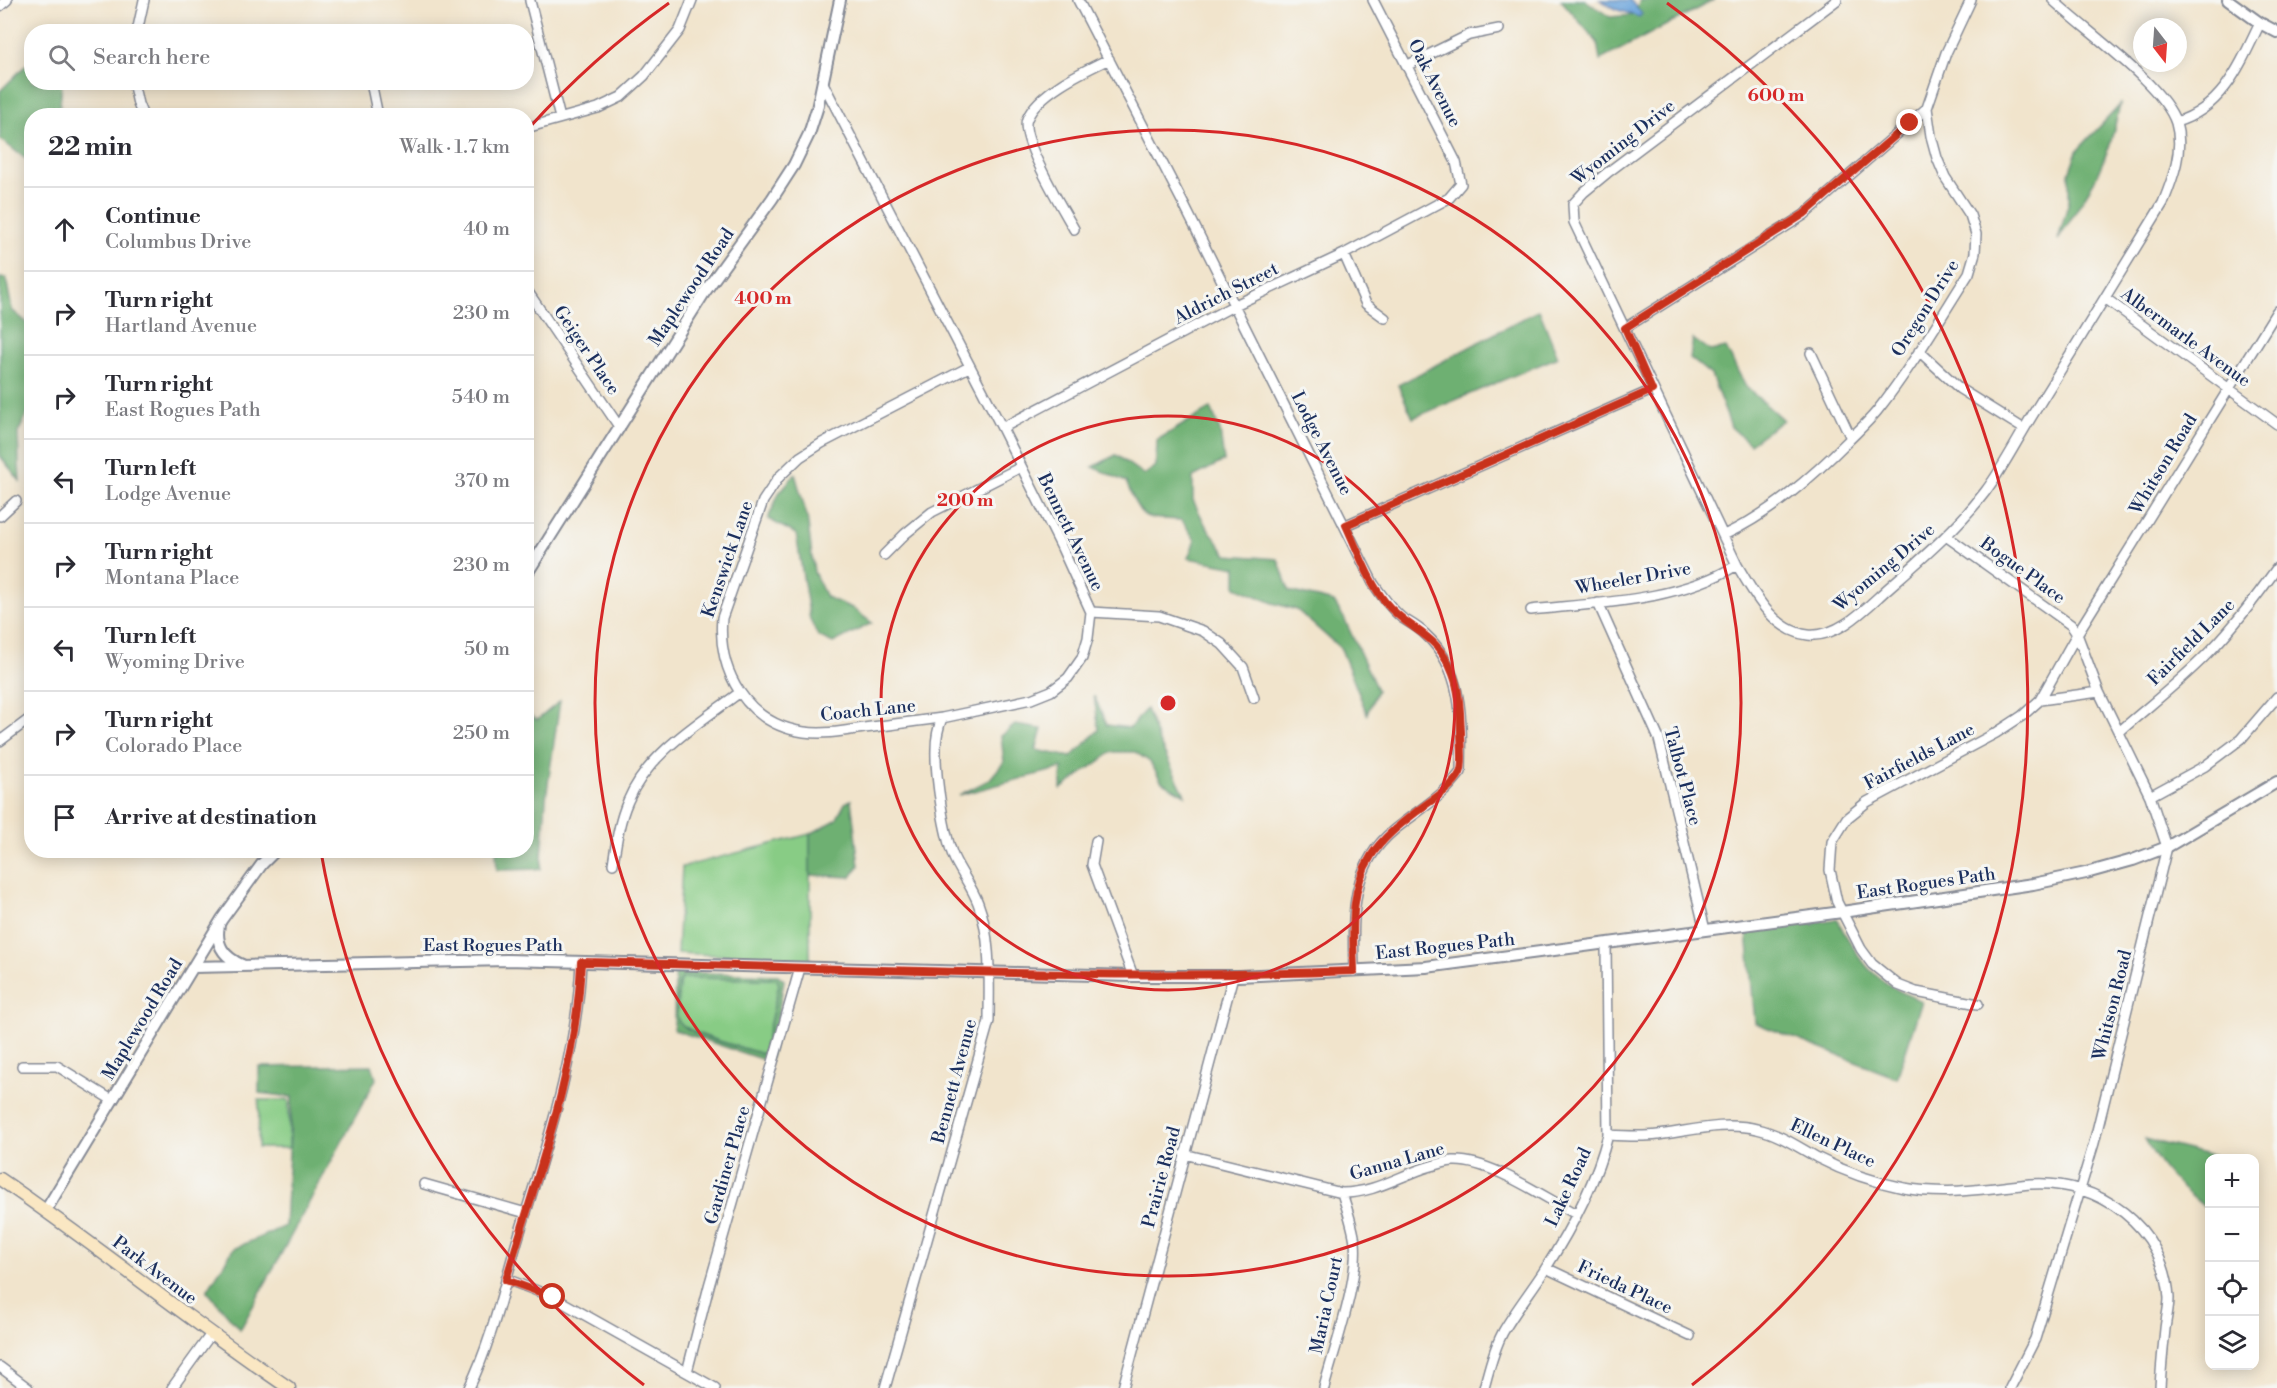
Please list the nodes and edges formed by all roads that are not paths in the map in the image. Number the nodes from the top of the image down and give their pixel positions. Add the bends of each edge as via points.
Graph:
1 (7, 0) edge
2 (144, 0) edge
3 (692, 0) edge
4 (840, 0) edge
5 (1078, 0) edge
6 (1373, 0) edge
7 (1837, 0) edge
8 (2053, 0) edge
9 (2228, 0) edge
10 (530, 1) edge
11 (1968, 1) edge
12 (0, 6) edge
13 (2260, 23) junction
14 (139, 24) edge
15 (1499, 29) dead end
16 (2277, 32) edge
17 (1108, 59) junction
18 (1408, 65) junction
19 (823, 83) junction
20 (134, 90) edge
21 (373, 90) edge
22 (140, 108) edge
23 (376, 108) edge
24 (1927, 108) junction
25 (560, 118) junction
26 (2176, 122) junction
27 (534, 126) edge
28 (1461, 184) joint
29 (1074, 229) dead end
30 (1344, 254) junction
31 (2105, 298) junction
32 (534, 301) edge
33 (1233, 306) junction
34 (2277, 311) edge
35 (1385, 318) dead end
36 (1625, 328) junction
37 (1919, 351) junction
38 (1811, 353) dead end
39 (969, 368) junction
40 (2227, 389) junction
41 (1652, 390) junction
42 (2277, 424) edge
43 (620, 428) junction
44 (1002, 428) junction
45 (2024, 429) junction
46 (1851, 438) junction
47 (1021, 467) junction
48 (16, 501) dead end
49 (0, 516) edge
50 (1346, 525) junction
51 (1724, 536) junction
52 (1947, 536) junction
53 (884, 555) dead end
54 (534, 562) edge
55 (1737, 565) junction
56 (2277, 568) edge
57 (1598, 603) junction
58 (1531, 610) dead end
59 (1091, 612) junction
60 (2077, 634) junction
61 (2099, 692) junction
62 (739, 693) junction
63 (2277, 697) edge
64 (1254, 698) dead end
65 (2040, 699) junction
66 (942, 718) junction
67 (24, 723) edge
68 (2119, 732) junction
69 (0, 741) edge
70 (2277, 782) edge
71 (2150, 796) junction
72 (1096, 841) dead end
73 (2167, 847) junction
74 (268, 858) edge
75 (614, 864) dead end
76 (1842, 912) junction
77 (222, 919) junction
78 (1705, 930) junction
79 (1606, 944) junction
80 (581, 962) junction
81 (245, 966) junction
82 (193, 967) junction
83 (800, 968) junction
84 (1354, 971) junction
85 (989, 972) junction
86 (1233, 975) junction
87 (1133, 976) junction
88 (1978, 1004) dead end
89 (22, 1066) dead end
90 (112, 1100) junction
91 (1608, 1135) junction
92 (1184, 1154) junction
93 (0, 1179) edge
94 (424, 1184) dead end
95 (2079, 1189) junction
96 (1342, 1193) junction
97 (46, 1210) junction
98 (526, 1213) junction
99 (1576, 1214) junction
100 (1546, 1268) junction
101 (506, 1280) junction
102 (211, 1334) junction
103 (1690, 1336) dead end
104 (0, 1367) edge
105 (687, 1372) junction
106 (28, 1388) edge
107 (172, 1388) edge
108 (289, 1388) edge
109 (469, 1388) edge
110 (715, 1388) edge
111 (885, 1388) edge
112 (1123, 1388) edge
113 (1324, 1388) edge
114 (1484, 1388) edge
115 (2010, 1388) edge
116 (2160, 1388) edge

1 - 12 street
2 - 14 street
3 - 25 street via 680,30 644,76 621,97
4 - 19 street, Maplewood Road
5 - 17 street, Lodge Avenue
6 - 18 street, Oak Avenue
7 - 36 street, Wyoming Drive via 1606,173 1573,204 1574,222
8 - 26 street via 2142,78
9 - 13 street
10 - 25 street
11 - 24 street, Oregon Drive
13 - 16 street
13 - 26 street via 2212,104 2192,118
15 - 18 street via 1469,35
17 - 29 street via 1058,87 1037,103 1026,120 1037,161
17 - 33 street, Lodge Avenue
18 - 28 street, Oak Avenue via 1456,162
19 - 39 street, Bennett Avenue
19 - 43 street, Maplewood Road via 809,134 794,165 704,293
20 - 22 street
21 - 23 street
24 - 36 street via 1804,214
24 - 37 street, Oregon Drive via 1937,158 1970,215 1976,234 1969,273
25 - 27 street
26 - 31 street, Wyoming Drive via 2177,170 2163,203
28 - 30 street, Aldrich Street via 1449,198
30 - 33 street, Aldrich Street
30 - 35 street via 1366,304
31 - 40 street, Albermarle Avenue
31 - 45 street, Wyoming Drive
32 - 43 street, Geiger Place
33 - 44 street, Aldrich Street
33 - 50 street, Lodge Avenue
34 - 40 street, Whitson Road
36 - 41 street, Wyoming Drive
37 - 45 street via 1960,389
37 - 46 street, Oregon Drive via 1875,413
38 - 46 street
39 - 44 street, Bennett Avenue
39 - 62 street, Kenswick Lane via 822,443 779,477 763,501 722,618 724,658
40 - 42 street, Albermarle Avenue
40 - 60 street, Whitson Road
41 - 50 street
41 - 51 street, Wyoming Drive
43 - 54 street, Maplewood Road
44 - 47 street, Bennett Avenue
45 - 52 street, Wyoming Drive via 1986,491
46 - 51 street, Oregon Drive via 1778,503
47 - 53 street via 932,512
47 - 59 street, Bennett Avenue
48 - 49 street
50 - 84 street, Lodge Avenue via 1386,603 1442,651 1454,675 1461,743 1461,772 1443,792 1391,832 1369,858 1356,893
51 - 55 street, Wyoming Drive
52 - 55 street, Wyoming Drive via 1850,621 1828,632 1810,635 1792,631 1774,618
52 - 60 street, Bogue Place via 2071,625
55 - 57 street, Wheeler Drive via 1695,585
56 - 68 street, Fairfield Lane via 2249,608 2213,648
57 - 58 street, Wheeler Drive
57 - 78 street, Talbot Place via 1659,739
59 - 64 street via 1159,616 1203,631 1222,644 1243,667
59 - 66 street, Bennett Avenue via 1082,658 1068,678 1051,691
60 - 61 street
60 - 65 street, Whitson Road
61 - 65 street
61 - 68 street
62 - 66 street, Coach Lane via 783,727 804,732 832,733
62 - 75 street via 676,740 641,778 628,801
63 - 71 street via 2241,739 2205,766
65 - 76 street, Fairfields Lane via 1996,733 1867,802 1847,818 1832,842 1829,856
66 - 85 street, Bennett Avenue via 937,732 936,764 947,838 978,903
67 - 69 street
68 - 71 street
70 - 73 street, East Rogues Path
71 - 73 street
72 - 87 street via 1092,865
73 - 76 street, East Rogues Path via 2124,863 2033,884
73 - 95 street, Whitson Road via 2094,1143
74 - 77 street, Maplewood Road
76 - 78 street, East Rogues Path
76 - 88 street, Fairfields Lane via 1872,964 1898,985
77 - 81 street via 218,932 220,947 228,957
77 - 82 street, Maplewood Road
78 - 79 street, East Rogues Path
79 - 84 street, East Rogues Path via 1426,967
79 - 91 street, Lake Road
80 - 81 street, East Rogues Path
80 - 83 street, East Rogues Path
80 - 98 street via 570,1058
81 - 82 street, East Rogues Path
82 - 90 street, Maplewood Road
83 - 85 street, East Rogues Path
83 - 105 street, Gardiner Place
84 - 86 street, East Rogues Path
85 - 87 street, East Rogues Path
85 - 111 street, Bennett Avenue via 989,1021
86 - 87 street, East Rogues Path
86 - 92 street, Prairie Road
89 - 90 street via 57,1066
90 - 97 street, Maplewood Road
91 - 95 street, Ellen Place via 1656,1135 1731,1126 1755,1128 1775,1134 1842,1169 1902,1188 1951,1192 2032,1184
91 - 99 street, Lake Road via 1597,1173
92 - 96 street, Ganna Lane
92 - 112 street, Prairie Road
93 - 97 main road, Park Avenue
94 - 98 street
95 - 115 street, Whitson Road via 2035,1339
95 - 116 street, Ellen Place via 2110,1203 2132,1219 2148,1235 2161,1258 2169,1300
96 - 99 street, Ganna Lane via 1360,1193 1427,1167 1454,1161 1493,1169
96 - 113 street, Maria Court via 1355,1242 1354,1264
97 - 102 main road, Park Avenue
98 - 101 street
99 - 100 street, Lake Road
100 - 103 street, Frieda Place
100 - 114 street, Lake Road via 1503,1333
101 - 105 street via 553,1297
101 - 109 street
102 - 107 street
102 - 108 main road, Park Avenue
104 - 106 street
105 - 110 street

